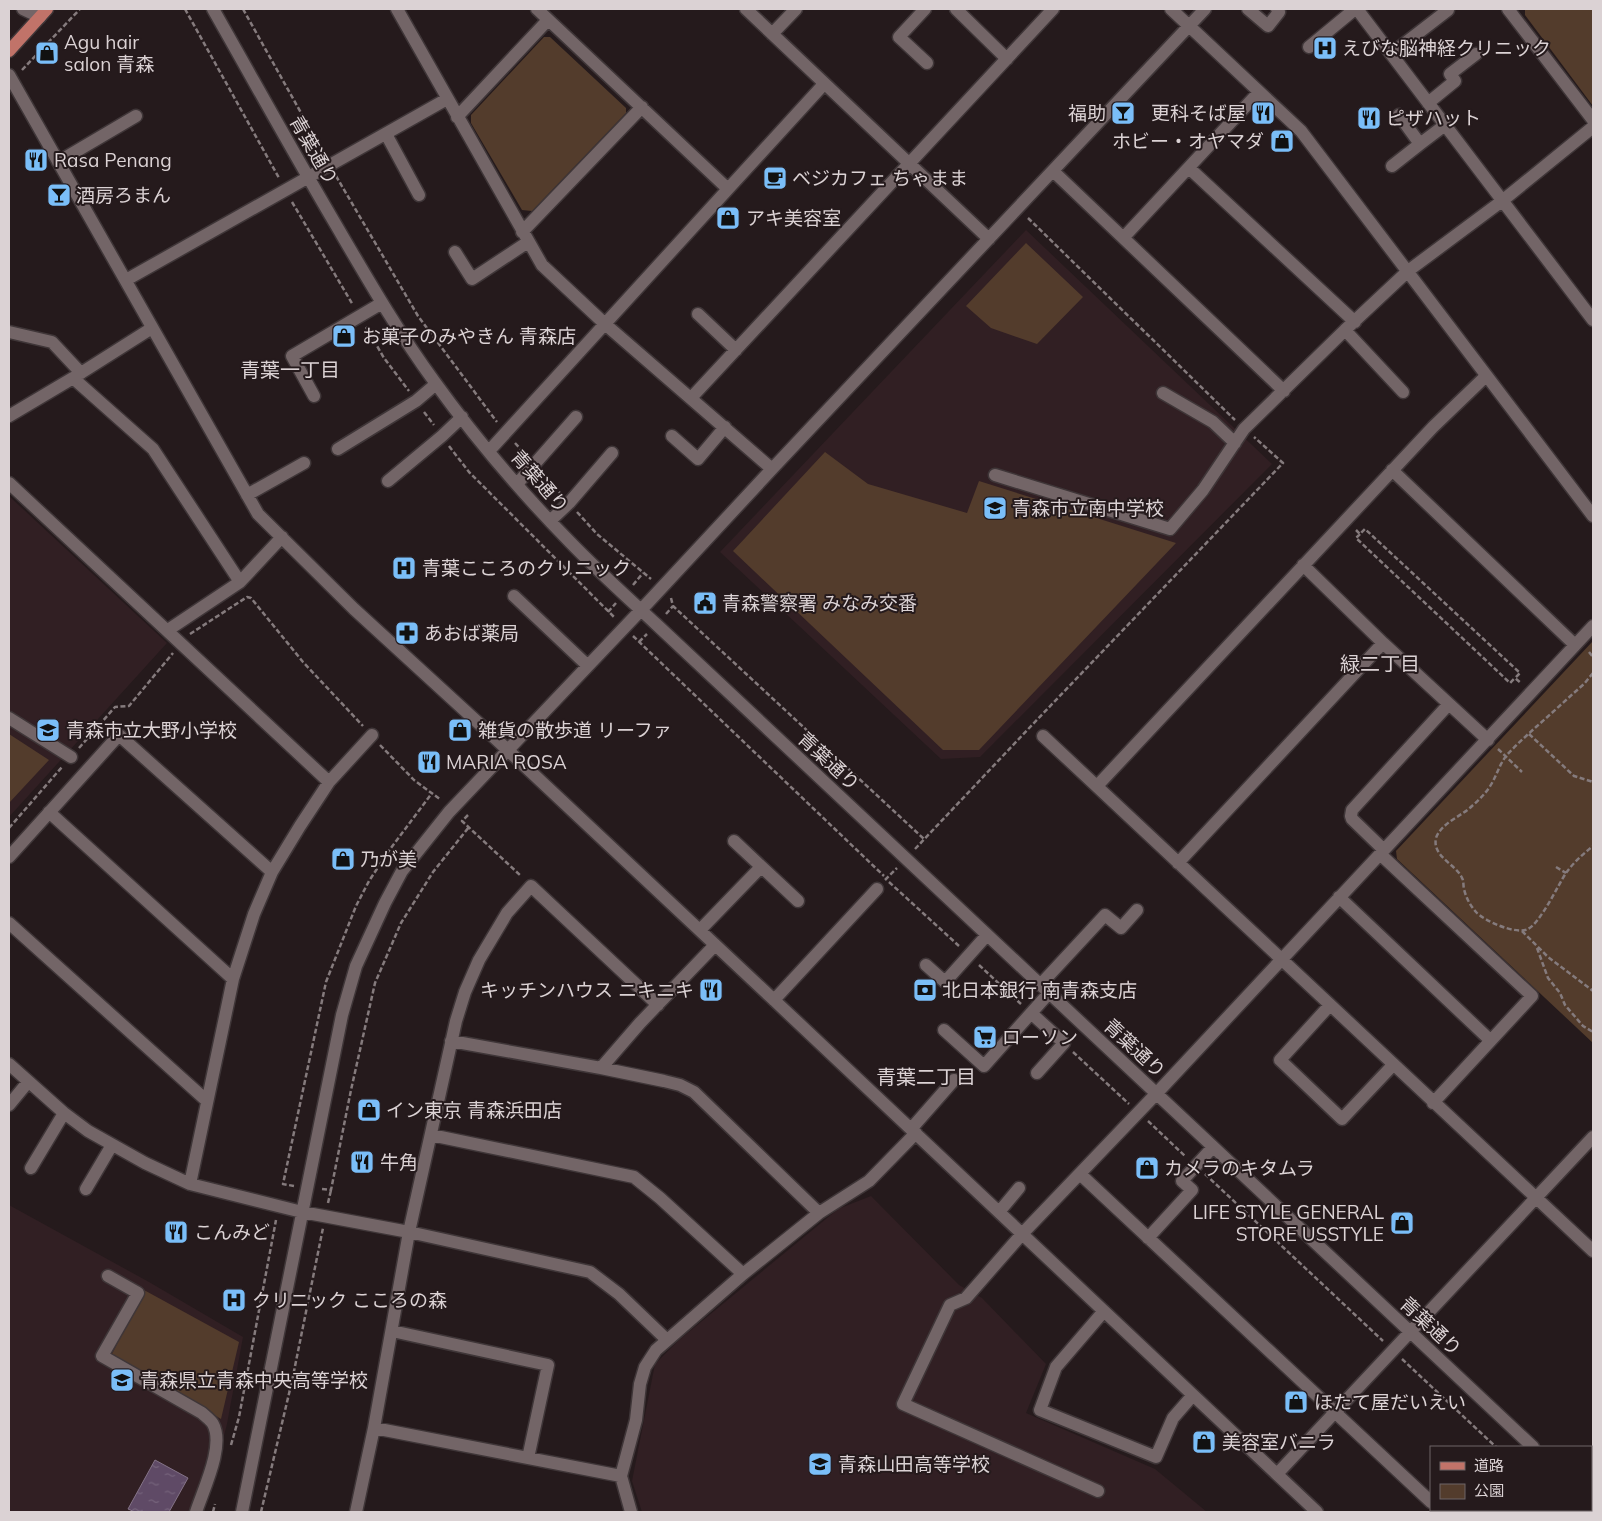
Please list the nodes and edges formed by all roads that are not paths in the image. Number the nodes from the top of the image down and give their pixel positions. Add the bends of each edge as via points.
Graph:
1 (23, 9) edge
2 (213, 9) edge
3 (397, 9) edge
4 (537, 9) edge
5 (746, 9) edge
6 (796, 9) edge
7 (925, 9) edge
8 (956, 9) edge
9 (1053, 9) edge
10 (1171, 9) edge
11 (1205, 9) edge
12 (1248, 9) edge
13 (1277, 9) edge
14 (1356, 9) edge
15 (1508, 9) edge
16 (1448, 10) edge
17 (43, 13) edge
18 (548, 20) junction
19 (1189, 26) junction
20 (772, 34) junction
21 (1310, 47) dead end
22 (9, 51) edge
23 (1391, 54) junction
24 (1476, 54) dead end
25 (1007, 59) junction
26 (927, 64) dead end
27 (10, 78) edge
28 (824, 84) junction
29 (1259, 92) junction
30 (447, 99) junction
31 (1428, 103) junction
32 (642, 107) junction
33 (1399, 115) dead end
34 (136, 116) dead end
35 (457, 117) junction
36 (1593, 120) edge
37 (1445, 125) junction
38 (1593, 128) edge
39 (386, 134) junction
40 (1420, 144) junction
41 (58, 162) junction
42 (910, 164) junction
43 (1392, 166) dead end
44 (1190, 168) junction
45 (1053, 171) junction
46 (308, 178) junction
47 (728, 188) junction
48 (419, 195) dead end
49 (1502, 200) junction
50 (525, 237) junction
51 (1124, 237) junction
52 (989, 239) junction
53 (455, 252) dead end
54 (1408, 271) junction
55 (126, 280) junction
56 (382, 303) junction
57 (698, 314) dead end
58 (1593, 320) edge
59 (605, 324) junction
60 (1350, 326) junction
61 (152, 328) junction
62 (9, 332) edge
63 (736, 350) junction
64 (77, 376) junction
65 (1486, 376) junction
66 (436, 384) junction
67 (1284, 391) junction
68 (1403, 392) dead end
69 (1163, 393) dead end
70 (314, 396) dead end
71 (691, 398) junction
72 (9, 416) edge
73 (462, 417) junction
74 (576, 418) dead end
75 (724, 427) junction
76 (672, 436) dead end
77 (1235, 443) junction
78 (338, 449) dead end
79 (489, 451) junction
80 (612, 452) dead end
81 (304, 463) dead end
82 (772, 469) junction
83 (1392, 470) junction
84 (995, 475) dead end
85 (388, 481) dead end
86 (9, 483) edge
87 (517, 484) junction
88 (248, 495) junction
89 (1593, 516) edge
90 (550, 521) junction
91 (282, 537) junction
92 (1303, 565) junction
93 (240, 582) junction
94 (514, 596) dead end
95 (641, 610) junction
96 (1593, 626) edge
97 (168, 630) junction
98 (1383, 643) junction
99 (1575, 645) junction
100 (588, 666) junction
101 (1449, 704) junction
102 (9, 718) edge
103 (372, 735) road end
104 (1043, 736) dead end
105 (1488, 740) junction
106 (508, 750) junction
107 (71, 757) road end
108 (329, 782) junction
109 (1097, 786) junction
110 (49, 812) junction
111 (734, 840) dead end
112 (1382, 852) junction
113 (9, 857) edge
114 (1178, 863) junction
115 (761, 867) junction
116 (272, 872) junction
117 (877, 889) road end
118 (1339, 897) junction
119 (798, 901) dead end
120 (1137, 910) dead end
121 (9, 923) edge
122 (700, 930) junction
123 (987, 935) junction
124 (715, 945) junction
125 (1282, 958) junction
126 (926, 965) dead end
127 (233, 979) junction
128 (1045, 989) junction
129 (774, 1000) junction
130 (658, 1005) junction
131 (1330, 1005) junction
132 (1031, 1013) junction
133 (944, 1030) dead end
134 (1490, 1040) junction
135 (451, 1041) junction
136 (9, 1064) edge
137 (1393, 1065) junction
138 (601, 1068) junction
139 (1037, 1073) dead end
140 (954, 1080) dead end
141 (28, 1082) junction
142 (1156, 1094) junction
143 (208, 1101) junction
144 (1433, 1103) junction
145 (9, 1106) edge
146 (64, 1113) junction
147 (913, 1131) junction
148 (431, 1135) junction
149 (1593, 1137) edge
150 (112, 1145) junction
151 (1214, 1147) junction
152 (31, 1168) dead end
153 (1080, 1174) junction
154 (190, 1184) junction
155 (1019, 1188) dead end
156 (86, 1189) dead end
157 (1536, 1198) junction
158 (302, 1212) junction
159 (998, 1212) junction
160 (819, 1213) junction
161 (409, 1232) junction
162 (1022, 1234) junction
163 (1148, 1238) junction
164 (1593, 1251) edge
165 (743, 1274) junction
166 (108, 1276) dead end
167 (1104, 1311) junction
168 (392, 1331) junction
169 (1410, 1332) junction
170 (667, 1340) junction
171 (1193, 1395) junction
172 (1335, 1412) junction
173 (374, 1428) junction
174 (1532, 1446) edge
175 (528, 1458) junction
176 (1277, 1474) junction
177 (621, 1476) junction
178 (1098, 1491) dead end
179 (1430, 1501) edge
180 (196, 1512) edge
181 (242, 1512) edge
182 (356, 1512) edge
183 (631, 1512) edge
184 (1317, 1512) edge

1 - 17 street
2 - 46 street, 青葉通り
3 - 30 street
4 - 18 street
5 - 20 street
6 - 20 street
7 - 26 street via 899,36
8 - 25 street
9 - 25 street
10 - 19 street
11 - 19 street
12 - 13 street via 1268,26 1279,12
14 - 21 street
14 - 23 street
15 - 36 street
16 - 23 street
17 - 22 main road
18 - 32 street
18 - 35 street
19 - 29 street
19 - 45 street
20 - 28 street
23 - 31 street
24 - 31 street via 1450,74 1455,81
25 - 42 street
27 - 41 street
28 - 42 street
28 - 47 street
29 - 44 street
29 - 54 street via 1301,131
30 - 35 street
30 - 39 street
31 - 37 street
32 - 47 street
32 - 50 street
33 - 40 street
34 - 41 street
35 - 50 street
37 - 40 street
37 - 49 street
38 - 49 street
39 - 46 street
39 - 48 street
40 - 43 street
41 - 55 street
42 - 52 street
42 - 63 street
44 - 51 street
44 - 60 street
45 - 51 street
45 - 52 street
46 - 55 street
46 - 56 street, 青葉通り
47 - 59 street
49 - 54 street
49 - 58 street
50 - 53 street via 472,279
50 - 59 street via 548,273
51 - 67 street
52 - 82 street
54 - 60 street
54 - 65 street
55 - 61 street
56 - 66 street, 青葉通り
56 - 70 street via 292,356
57 - 63 street
59 - 71 street
59 - 79 street
60 - 67 street
60 - 68 street
61 - 64 street
61 - 88 street
62 - 64 street via 52,342
63 - 71 street
64 - 72 street
64 - 93 street via 153,449
65 - 83 street
65 - 89 street
66 - 73 street, 青葉通り
66 - 78 street via 416,401
67 - 77 street via 1244,429
69 - 77 street via 1213,422
71 - 75 street
73 - 79 street, 青葉通り
73 - 85 street
74 - 87 street
75 - 76 street via 698,459
75 - 82 street
77 - 84 street via 1203,490 1170,529
79 - 87 street, 青葉通り
80 - 90 street
81 - 88 street
82 - 95 street
83 - 92 street
83 - 99 street
86 - 97 street
87 - 90 street, 青葉通り
88 - 91 street via 258,514
90 - 95 street, 青葉通り
91 - 93 street
91 - 106 street via 354,609
92 - 98 street
92 - 109 street
93 - 97 street
94 - 100 street
95 - 100 street
95 - 123 street, 青葉通り
96 - 99 street
97 - 108 street
98 - 101 street
98 - 114 street
99 - 105 street
100 - 106 street
101 - 105 street
101 - 112 street via 1352,810 1352,819
102 - 107 street
103 - 108 street
104 - 109 street
105 - 112 street
106 - 122 street
106 - 158 street via 449,812 402,871 356,966 342,1015
108 - 116 street
109 - 114 street
110 - 113 street
110 - 116 street via 119,735
110 - 127 street
111 - 115 street
112 - 118 street
112 - 134 street via 1532,996
114 - 125 street
115 - 119 street
115 - 122 street
116 - 127 street via 254,914
117 - 129 street
118 - 125 street
118 - 134 street
120 - 128 street via 1120,928 1105,914
121 - 143 street
122 - 124 street
123 - 126 street via 945,982
123 - 128 street, 青葉通り
124 - 129 street
124 - 130 street
125 - 131 street
125 - 142 street
127 - 143 street
128 - 132 street
128 - 142 street, 青葉通り
129 - 147 street
130 - 135 street via 531,886 507,913 479,960 465,992
130 - 138 street
131 - 137 street
131 - 137 street via 1280,1060 1342,1119
132 - 133 street via 984,1066
132 - 139 street via 1064,1043
134 - 144 street
135 - 138 street
135 - 148 street
136 - 141 street
137 - 144 street
138 - 160 street via 680,1085 694,1092
140 - 147 street
141 - 145 street
141 - 146 street
142 - 151 street, 青葉通り
142 - 153 street
143 - 154 street
144 - 157 street
146 - 150 street
146 - 152 street
147 - 159 street
147 - 160 street via 869,1181
148 - 161 street
148 - 165 street via 634,1177
149 - 157 street
150 - 154 street
150 - 156 street
151 - 163 street via 1182,1181 1192,1190
151 - 169 street, 青葉通り
153 - 162 street
153 - 163 street
154 - 158 street
155 - 159 street
157 - 164 street
157 - 169 street
158 - 161 street
158 - 181 street
159 - 162 street
160 - 165 street
161 - 168 street
161 - 170 street via 590,1272 619,1294
162 - 167 street
162 - 178 street via 966,1298 950,1305 903,1404
163 - 172 street
165 - 170 street
166 - 180 street via 138,1293 102,1356 202,1413 213,1423 215,1455
167 - 171 street
167 - 171 street via 1056,1367 1040,1410 1156,1457 1173,1418
168 - 173 street
168 - 175 street via 548,1364
169 - 172 street
169 - 174 street, 青葉通り
170 - 177 street via 645,1367 636,1420
171 - 176 street
172 - 176 street
172 - 179 street
173 - 175 street
173 - 182 street
175 - 177 street
176 - 184 street
177 - 183 street

